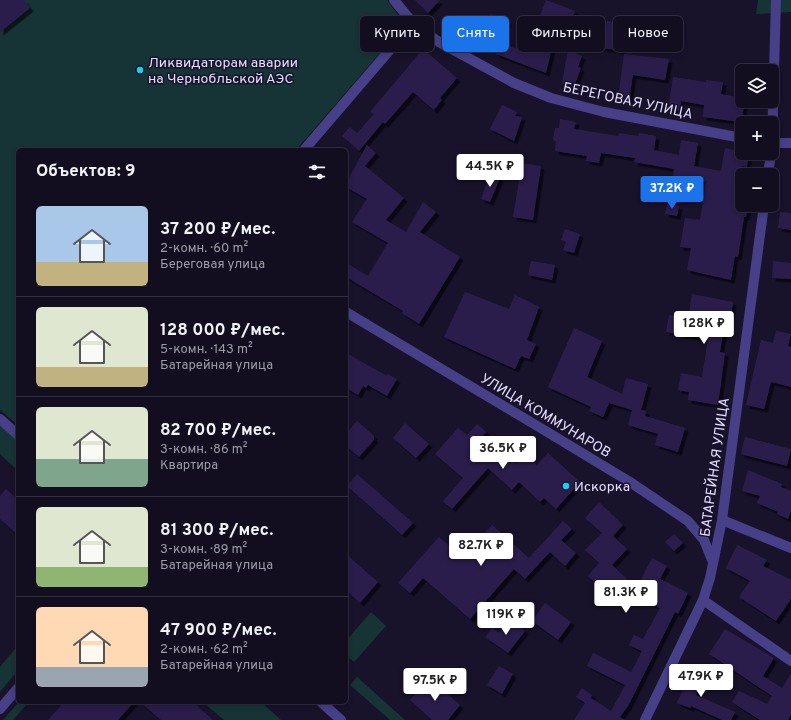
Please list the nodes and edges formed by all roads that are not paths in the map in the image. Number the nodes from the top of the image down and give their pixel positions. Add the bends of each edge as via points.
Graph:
1 (394, 0) edge
2 (776, 0) edge
3 (407, 16) edge
4 (434, 38) edge
5 (388, 52) edge
6 (773, 116) edge
7 (735, 137) edge
8 (779, 143) edge
9 (791, 143) edge
10 (306, 148) edge
11 (763, 212) edge
12 (348, 313) edge
13 (0, 419) edge
14 (16, 433) edge
15 (722, 520) junction
16 (791, 548) edge
17 (713, 562) junction
18 (704, 600) junction
19 (791, 661) edge
20 (16, 690) edge
21 (323, 704) edge
22 (0, 709) edge
23 (341, 720) edge
24 (645, 720) edge

1 - 3 street, БЕРЕГОВАЯ УЛИЦА
2 - 6 street
4 - 7 street, БЕРЕГОВАЯ УЛИЦА via 489,71 551,98 604,112
5 - 10 street
8 - 9 street
11 - 15 street, БАТАРЕЙНАЯ УЛИЦА
12 - 17 street, УЛИЦА КОММУНАРОВ via 544,430 688,521 704,540
13 - 14 street
15 - 16 street
15 - 17 street, БАТАРЕЙНАЯ УЛИЦА
17 - 18 street, БАТАРЕЙНАЯ УЛИЦА
18 - 19 street
18 - 24 street, БАТАРЕЙНАЯ УЛИЦА
20 - 22 street
21 - 23 street

